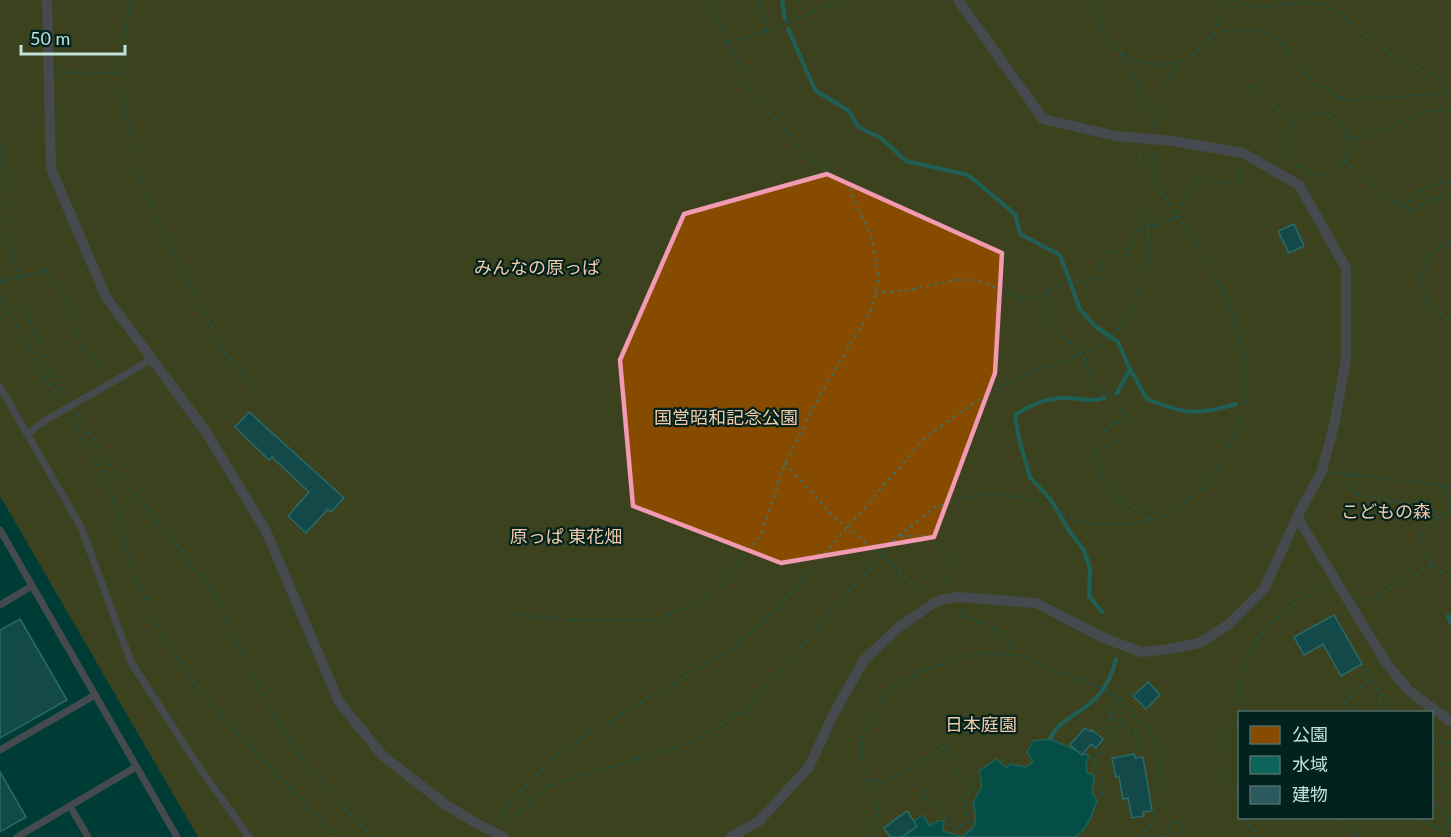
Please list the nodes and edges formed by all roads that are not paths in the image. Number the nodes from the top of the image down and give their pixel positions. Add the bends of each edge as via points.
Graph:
1 (47, 0) edge
2 (958, 0) edge
3 (152, 359) junction
4 (0, 387) edge
5 (27, 434) junction
6 (1297, 517) junction
7 (0, 530) edge
8 (32, 586) junction
9 (0, 605) edge
10 (94, 695) junction
11 (1451, 722) edge
12 (0, 750) edge
13 (136, 767) junction
14 (70, 806) junction
15 (17, 837) edge
16 (88, 837) edge
17 (177, 837) edge
18 (249, 837) edge
19 (506, 837) edge
20 (731, 837) edge

1 - 3 street via 51,169 106,297
2 - 6 street, bridge via 1043,119 1116,136 1243,153 1299,185 1346,268 1346,358 1322,471
3 - 5 lane, bridge
3 - 19 street, bridge via 206,432 266,531 339,702 383,756 446,805
4 - 5 lane
5 - 18 lane via 81,526 131,662
6 - 11 street via 1385,661 1408,690
6 - 20 street via 1264,588 1229,624 1200,643 1142,652 1106,639 1036,603 958,597 939,601 899,627 864,660 809,767 759,821
7 - 8 lane
8 - 9 lane
8 - 10 lane
10 - 12 lane
10 - 13 lane
13 - 14 lane
13 - 17 lane
14 - 15 lane
14 - 16 lane

